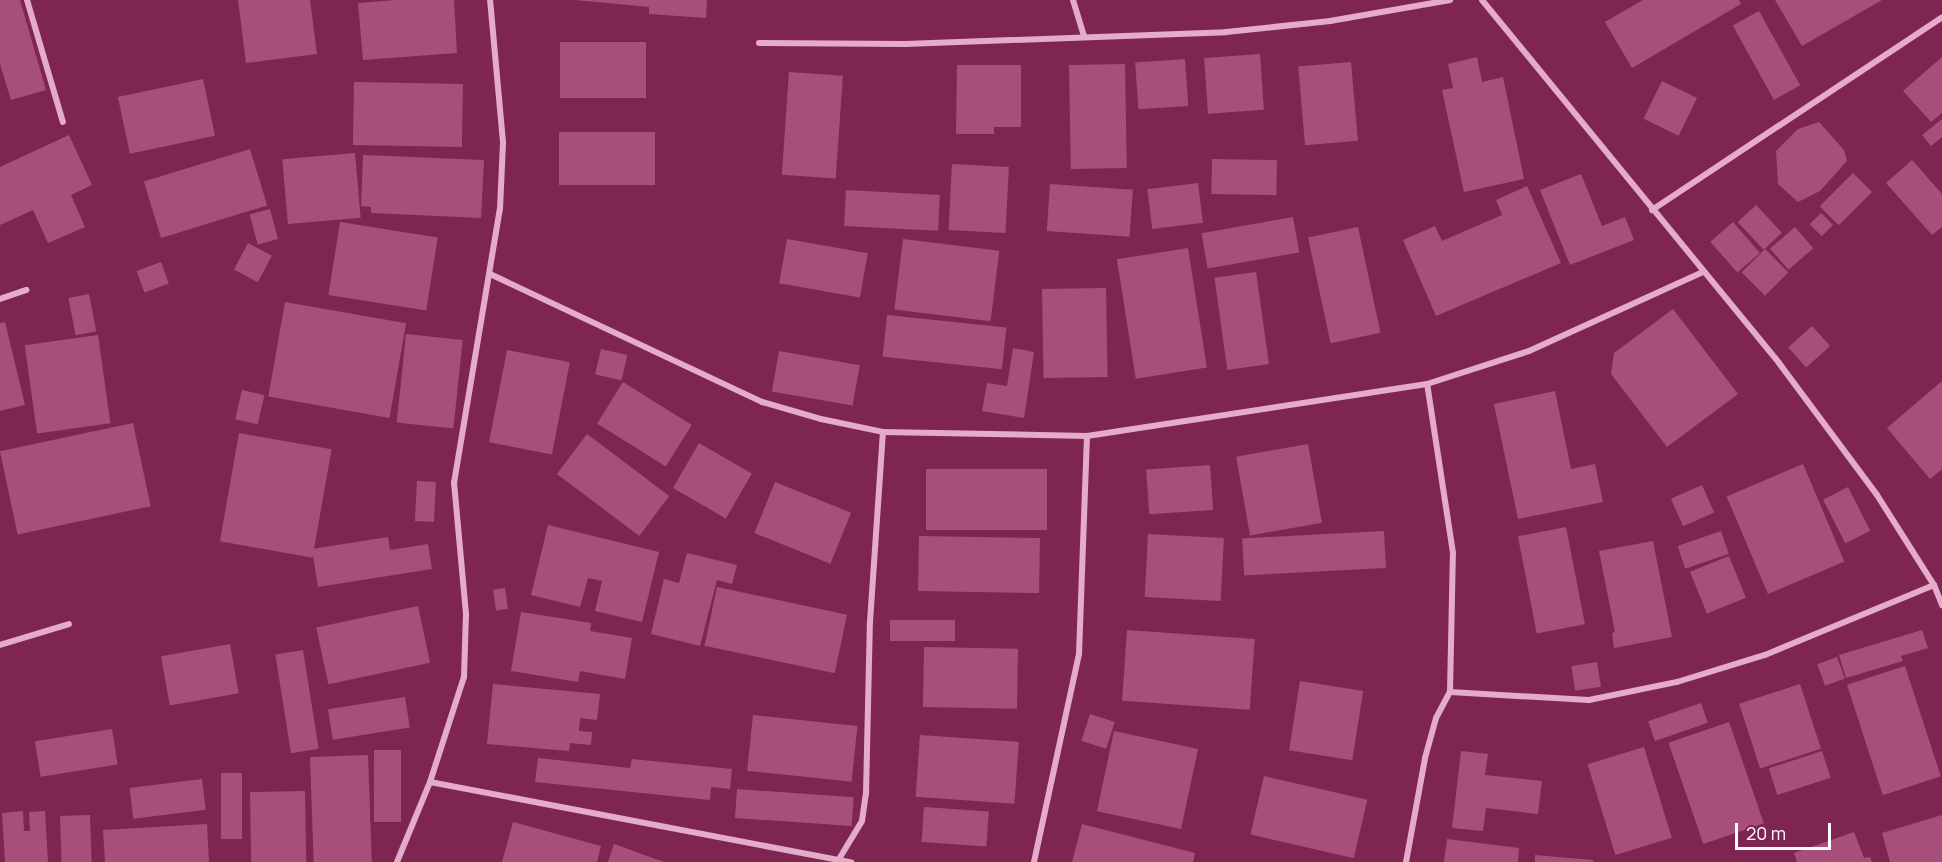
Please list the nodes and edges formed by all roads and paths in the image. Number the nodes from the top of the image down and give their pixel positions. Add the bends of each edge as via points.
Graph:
1 (27, 0) edge
2 (490, 0) edge
3 (1073, 0) edge
4 (1450, 0) edge
5 (1482, 0) edge
6 (1942, 17) edge
7 (1084, 36) junction
8 (759, 43) dead end
9 (63, 122) dead end
10 (1652, 210) junction
11 (1703, 272) junction
12 (490, 274) junction
13 (26, 290) dead end
14 (0, 299) edge
15 (1427, 384) junction
16 (882, 432) junction
17 (1087, 436) junction
18 (1934, 585) junction
19 (1942, 605) edge
20 (69, 624) dead end
21 (0, 645) edge
22 (1450, 692) junction
23 (430, 782) junction
24 (838, 859) junction
25 (397, 862) edge
26 (851, 862) edge
27 (1034, 862) edge
28 (1406, 862) edge

1 - 9 street
2 - 12 street via 503,142 501,209
3 - 7 street
4 - 7 street via 1330,21 1226,32
5 - 10 street
6 - 10 street
7 - 8 street via 905,44
10 - 11 street
11 - 15 street via 1529,351
11 - 18 street via 1779,363 1870,485
12 - 16 street via 762,402
12 - 23 street via 454,483 466,614 464,677
13 - 14 street
15 - 17 street
15 - 22 street via 1453,553
16 - 17 street
16 - 24 street via 870,622 866,794 862,821
17 - 27 street via 1078,654
18 - 19 street
18 - 22 street via 1765,655 1677,682 1589,700
20 - 21 street
22 - 28 street via 1436,718 1425,758
23 - 24 street
23 - 25 street
24 - 26 street

